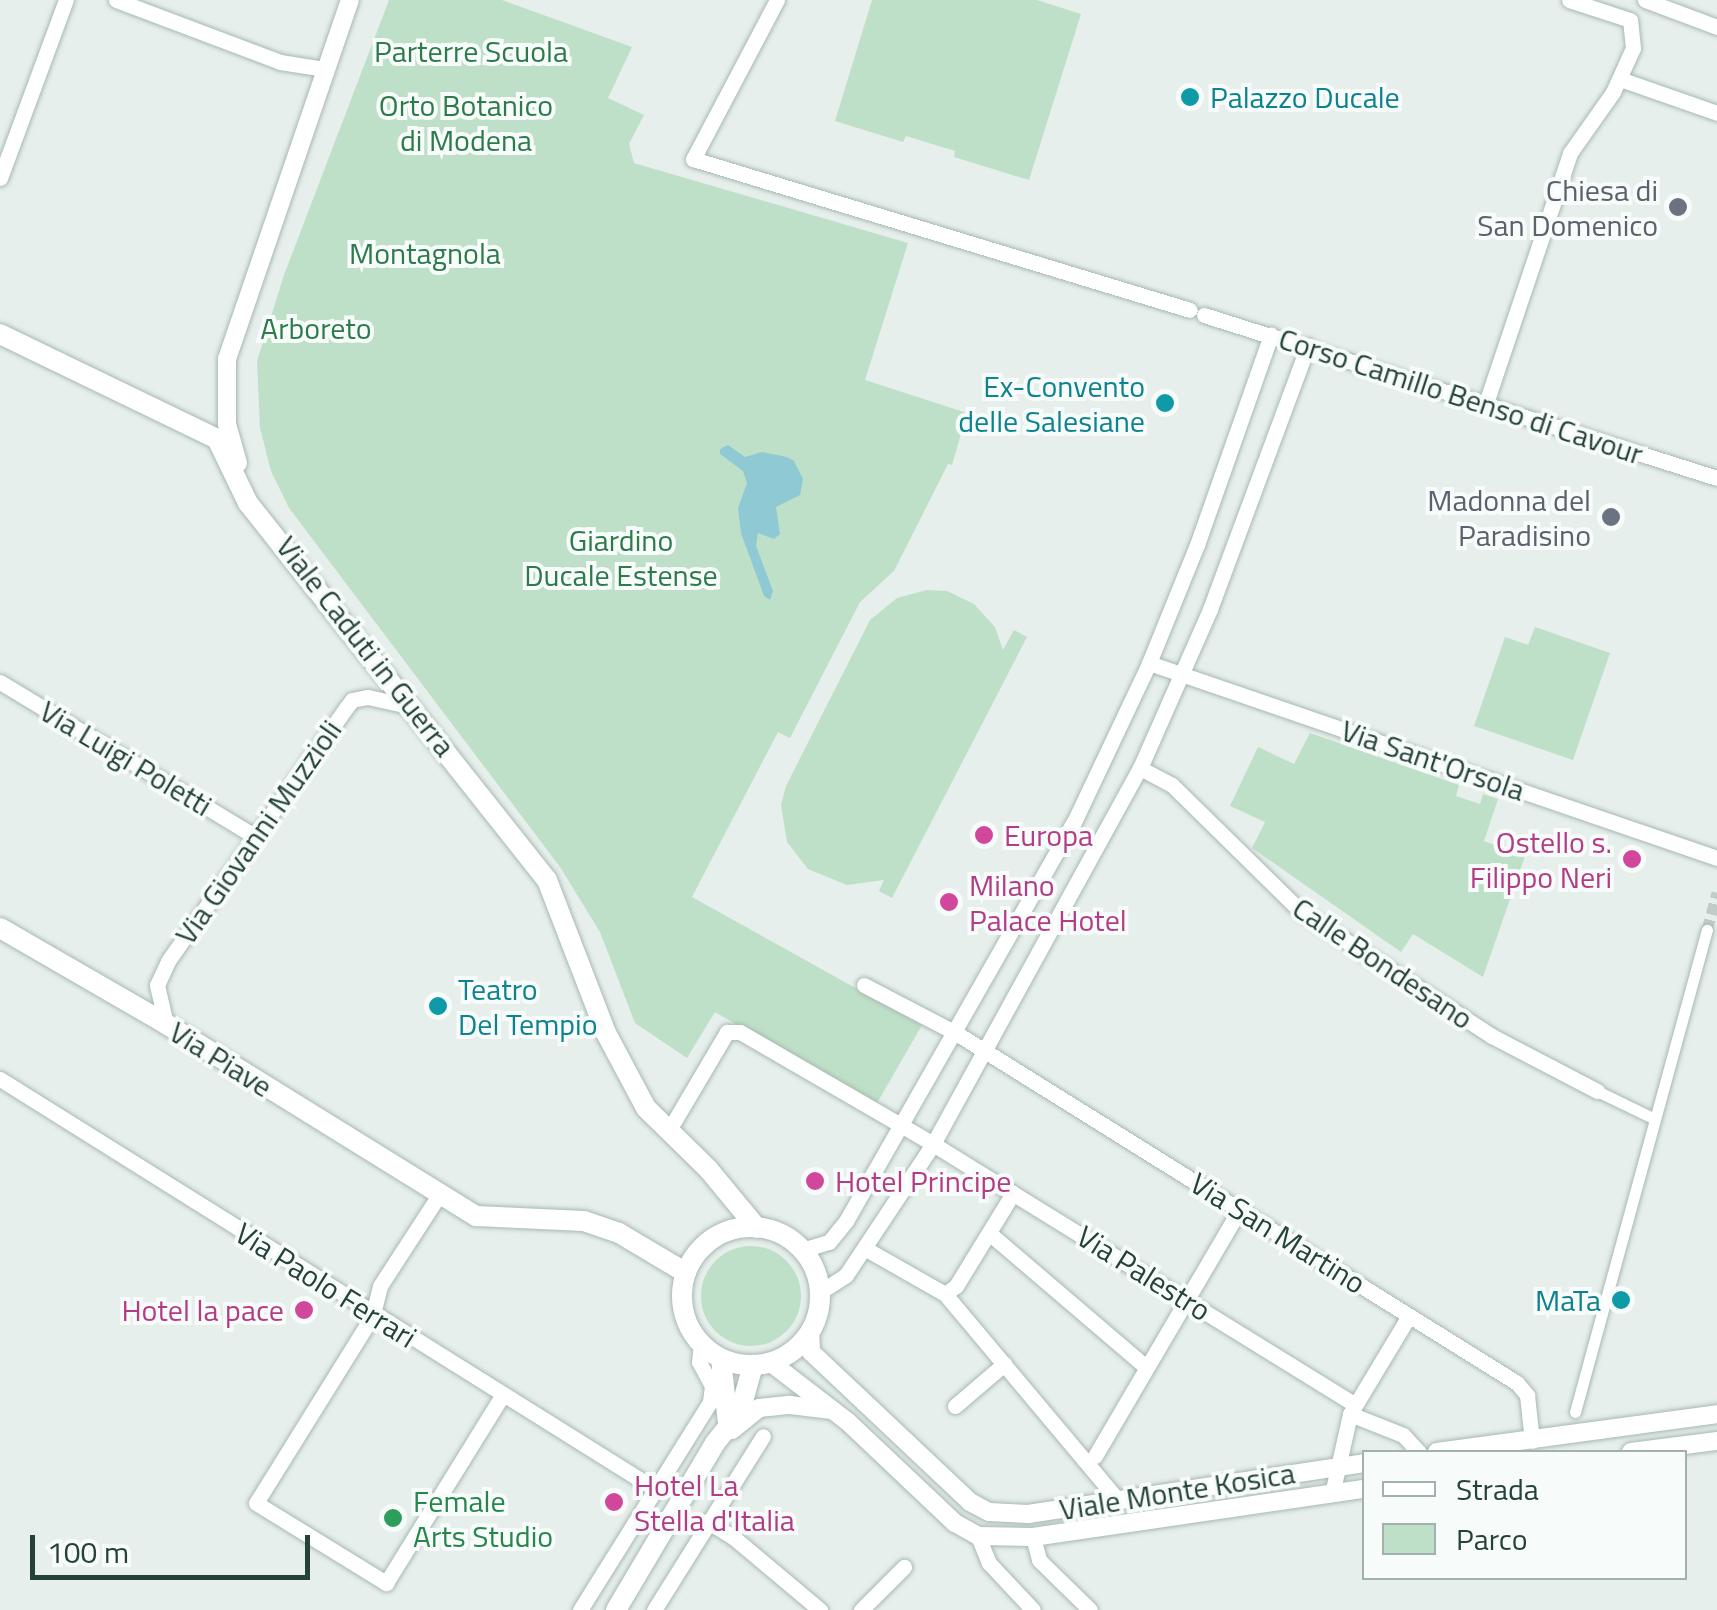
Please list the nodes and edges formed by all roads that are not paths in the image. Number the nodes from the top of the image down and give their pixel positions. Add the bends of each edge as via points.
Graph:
1 (66, 0) edge
2 (116, 0) edge
3 (350, 0) edge
4 (777, 0) edge
5 (1569, 0) edge
6 (1644, 1) edge
7 (1717, 27) edge
8 (325, 70) junction
9 (1620, 80) junction
10 (1717, 113) edge
11 (0, 178) edge
12 (0, 334) edge
13 (1272, 335) junction
14 (1308, 346) junction
15 (1486, 403) junction
16 (1717, 478) edge
17 (279, 538) junction
18 (1149, 663) junction
19 (1182, 675) junction
20 (0, 682) edge
21 (412, 707) junction
22 (1140, 768) junction
23 (253, 835) junction
24 (1717, 858) edge
25 (1706, 930) dead end
26 (1, 932) edge
27 (864, 984) dead end
28 (166, 1024) junction
29 (956, 1033) junction
30 (986, 1052) junction
31 (0, 1078) edge
32 (1597, 1091) joint
33 (1655, 1119) junction
34 (903, 1126) junction
35 (669, 1130) junction
36 (933, 1144) junction
37 (1013, 1193) junction
38 (439, 1195) junction
39 (1240, 1208) junction
40 (757, 1228) junction
41 (988, 1232) junction
42 (866, 1249) junction
43 (802, 1250) junction
44 (686, 1273) junction
45 (820, 1292) junction
46 (945, 1294) junction
47 (1185, 1298) junction
48 (372, 1315) junction
49 (1409, 1316) junction
50 (810, 1332) junction
51 (701, 1343) junction
52 (722, 1359) junction
53 (762, 1364) junction
54 (1004, 1364) junction
55 (1146, 1367) junction
56 (503, 1394) junction
57 (955, 1406) dead end
58 (1352, 1409) junction
59 (828, 1410) junction
60 (1575, 1412) dead end
61 (1717, 1414) edge
62 (728, 1422) junction
63 (763, 1436) dead end
64 (1532, 1440) junction
65 (1717, 1440) edge
66 (715, 1443) junction
67 (1417, 1450) edge
68 (1453, 1450) edge
69 (1645, 1450) edge
70 (1095, 1456) dead end
71 (1362, 1463) edge
72 (1336, 1468) junction
73 (655, 1488) junction
74 (1362, 1489) edge
75 (1332, 1494) junction
76 (1118, 1500) junction
77 (706, 1521) junction
78 (978, 1536) junction
79 (1033, 1536) junction
80 (904, 1567) dead end
81 (580, 1610) edge
82 (616, 1610) edge
83 (654, 1610) edge
84 (820, 1610) edge
85 (862, 1610) edge
86 (1033, 1610) edge
87 (1090, 1610) edge

1 - 11 street
2 - 8 street via 280,62
3 - 8 street, Viale Caduti in Guerra
4 - 13 street, Corso Camillo Benso di Cavour via 693,159
5 - 9 street via 1630,20 1633,48
6 - 7 street
8 - 17 street, Viale Caduti in Guerra via 225,374 230,445
9 - 10 street
9 - 15 street via 1570,153
12 - 17 main road via 217,439 248,503
13 - 14 street, Corso Camillo Benso di Cavour
13 - 18 street
14 - 15 street, Corso Camillo Benso di Cavour
14 - 19 street
15 - 16 street, Corso Camillo Benso di Cavour
17 - 21 main road, Viale Caduti in Guerra
18 - 19 street, Via Sant'Orsola
18 - 29 street via 1074,822
19 - 22 street
19 - 24 street, Via Sant'Orsola
20 - 23 street, Via Luigi Poletti
21 - 23 street, Via Giovanni Muzzioli via 377,697 352,700
21 - 35 main road, Viale Caduti in Guerra via 547,880 626,1076
22 - 30 street
22 - 32 street, Calle Bondesano via 1172,785 1300,912 1477,1027
23 - 28 street, Via Giovanni Muzzioli via 162,973 157,985
25 - 33 street
26 - 28 main road, Via Piave
27 - 29 street, Via San Martino
28 - 38 main road, Via Piave
29 - 30 street, Via San Martino
29 - 34 street
30 - 36 street
30 - 39 street, Via San Martino
31 - 48 street, Via Paolo Ferrari
32 - 33 street, Calle Bondesano
33 - 60 street
34 - 35 street, Via Palestro via 734,1030
34 - 36 street, Via Palestro
34 - 43 street via 838,1234
35 - 40 main road, Viale Caduti in Guerra
36 - 37 street, Via Palestro
36 - 42 street
37 - 41 street
37 - 47 street, Via Palestro
38 - 44 main road, Via Piave via 495,1220 584,1221 619,1233
38 - 48 street via 380,1286
39 - 47 street
39 - 49 street, Via San Martino
40 - 43 main road
40 - 44 main road via 716,1237
41 - 46 street
41 - 55 street
42 - 45 street via 846,1275
42 - 46 street
43 - 45 main road
44 - 51 main road via 682,1306
45 - 50 main road
46 - 54 street
47 - 55 street
47 - 58 street, Via Palestro
48 - 56 street, Via Paolo Ferrari
48 - 56 street via 256,1503 386,1584
49 - 58 street
49 - 64 street, Via San Martino via 1524,1389
50 - 53 main road via 791,1352
50 - 76 street, Viale Monte Kosica via 810,1352 970,1502 989,1512 1028,1514
51 - 52 main road
51 - 73 street via 698,1362 712,1396
52 - 53 main road
52 - 62 main road
53 - 59 street
53 - 62 main road
54 - 57 street
54 - 76 street
55 - 70 street
56 - 73 street, Via Paolo Ferrari
58 - 67 street, Via Palestro via 1403,1435
58 - 72 street
59 - 66 street via 760,1408
59 - 78 street
61 - 64 street
62 - 66 main road
63 - 77 street
64 - 68 street
65 - 69 street
66 - 82 main road
71 - 72 street, Viale Monte Kosica
72 - 75 street
72 - 76 street, Viale Monte Kosica
73 - 81 street
74 - 75 street, Viale Monte Kosica
75 - 79 street, Viale Monte Kosica
77 - 83 street
77 - 84 street via 734,1536
78 - 79 street, Viale Monte Kosica
78 - 86 street via 989,1562
79 - 87 street via 1039,1560
80 - 85 street

